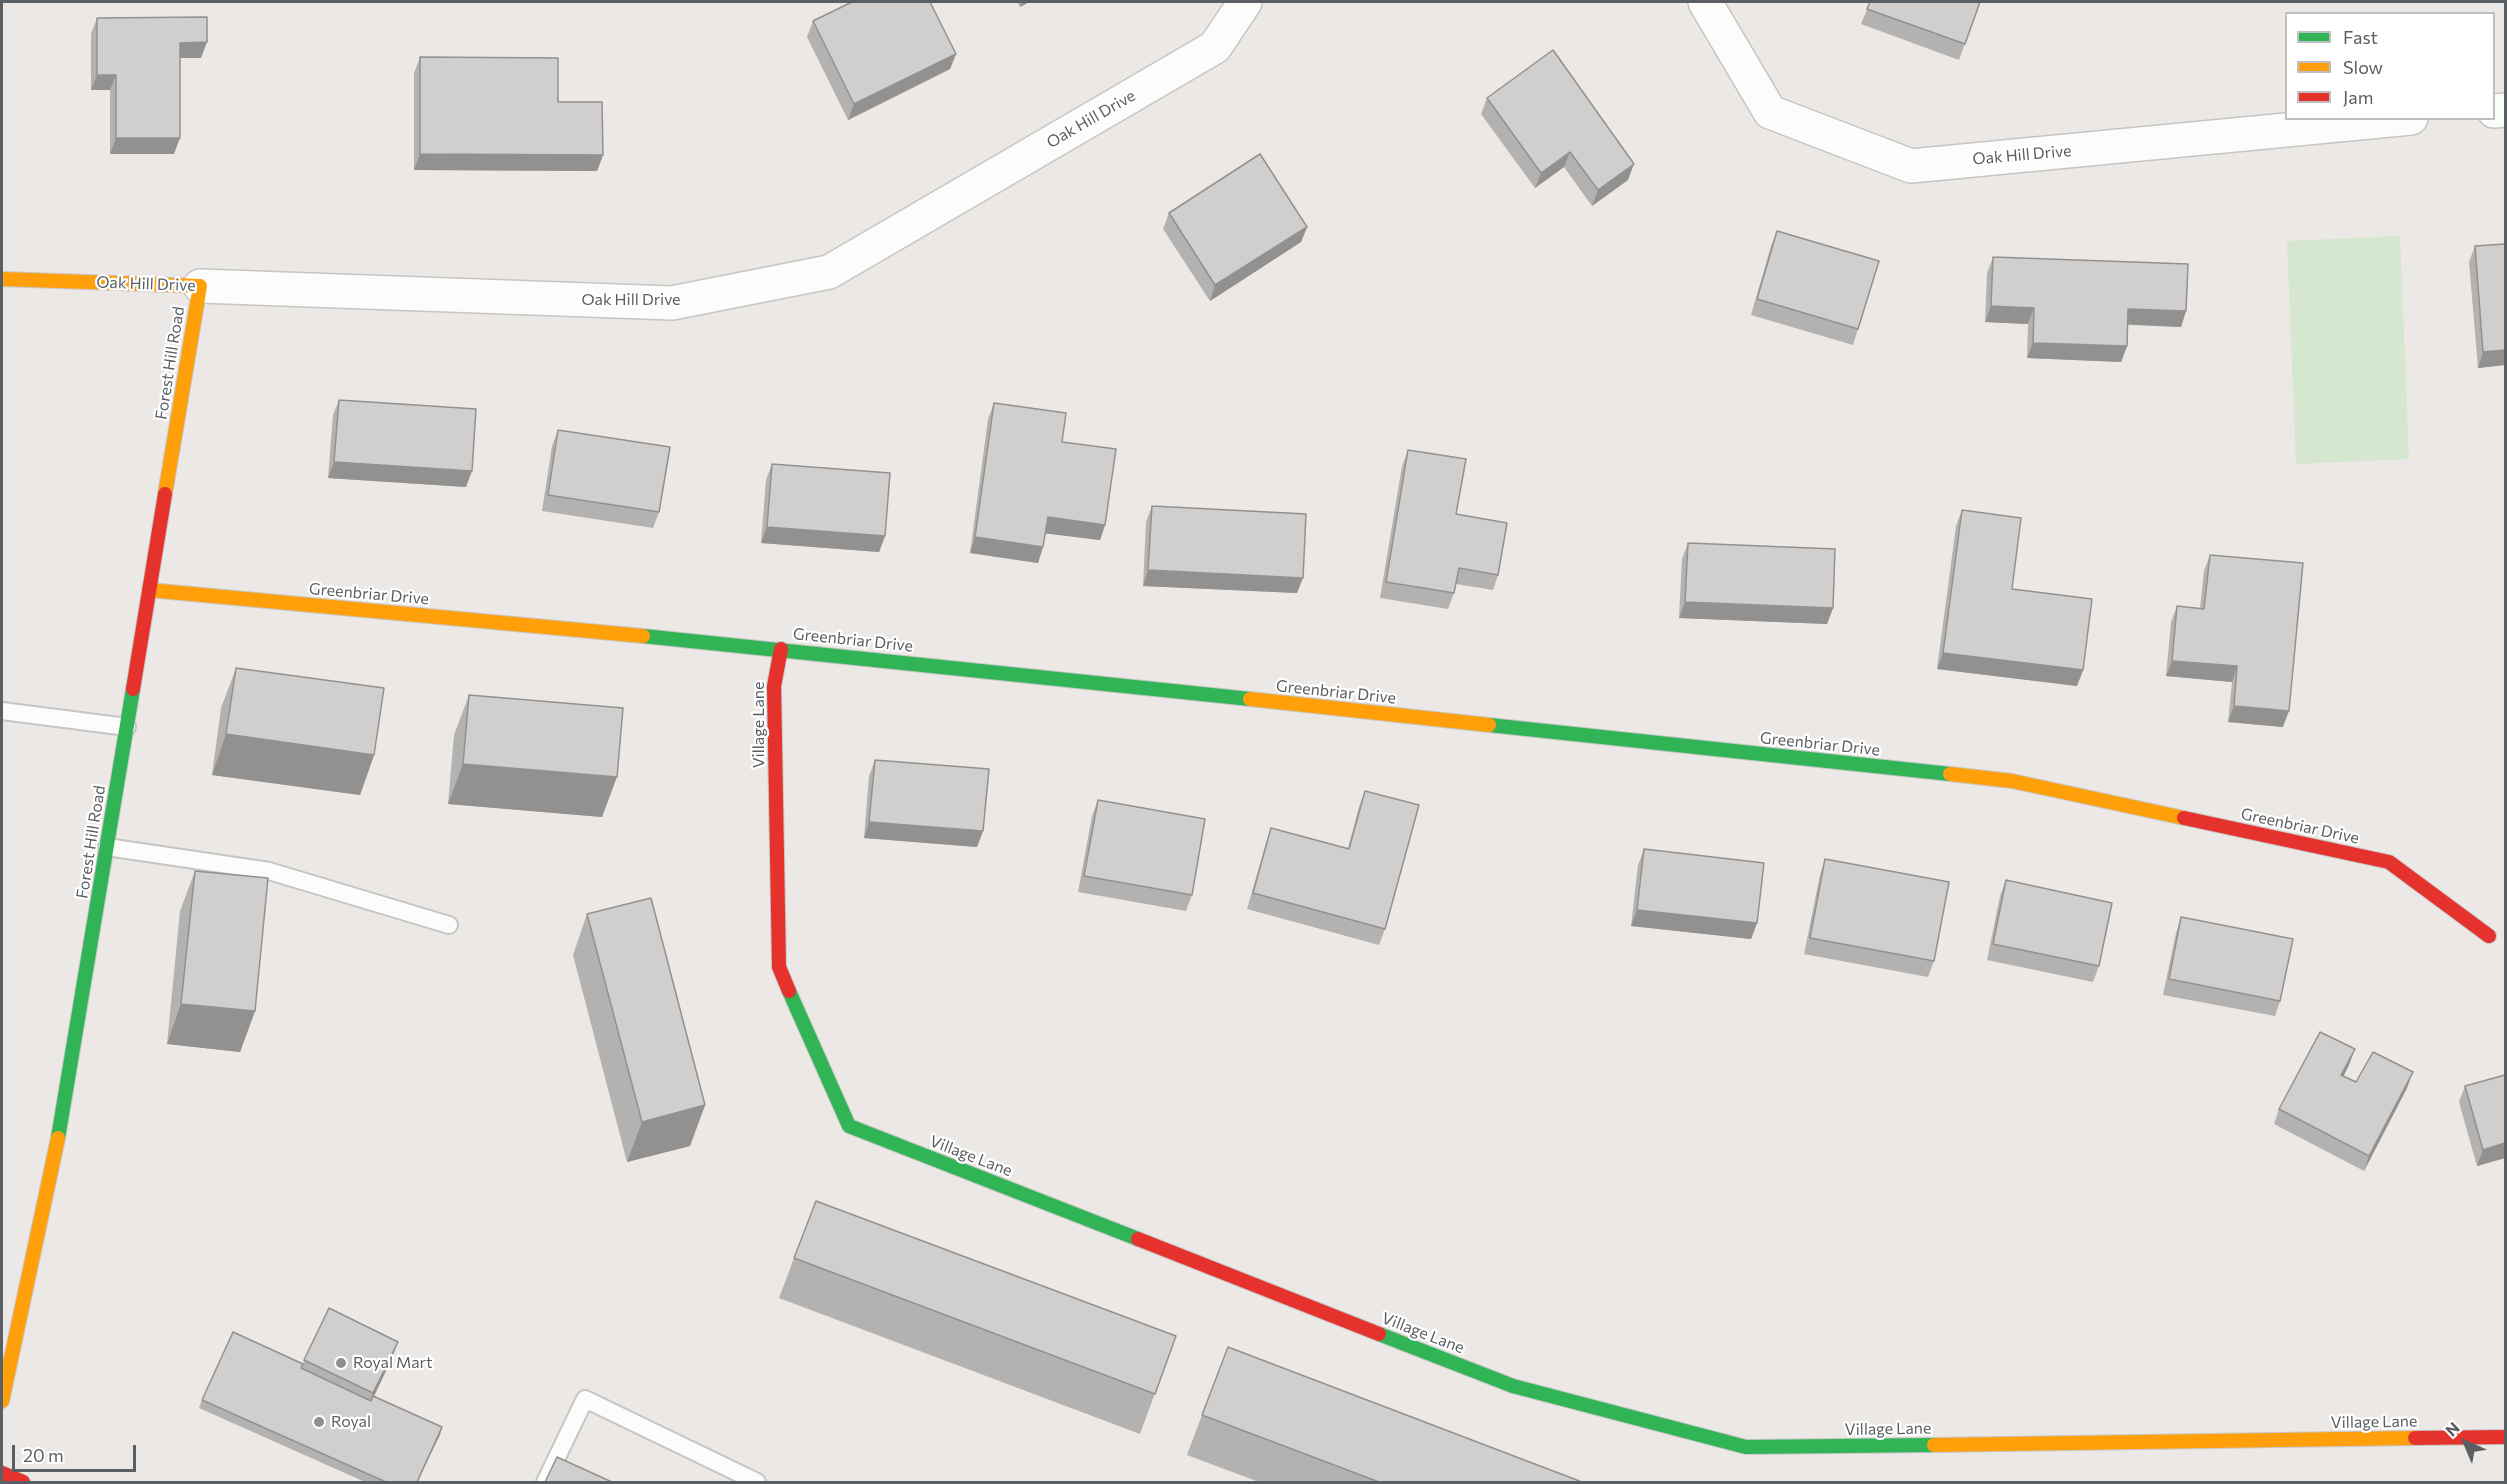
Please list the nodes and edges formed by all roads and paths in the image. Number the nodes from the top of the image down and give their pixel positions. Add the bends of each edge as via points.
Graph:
1 (1245, 2) edge
2 (1705, 2) edge
3 (2390, 120) edge
4 (2, 279) edge
5 (200, 286) junction
6 (149, 590) junction
7 (781, 649) junction
8 (2, 711) edge
9 (127, 727) junction
10 (107, 847) junction
11 (449, 925) dead end
12 (2489, 936) dead end
13 (2, 1401) edge
14 (2505, 1437) edge
15 (2, 1473) edge
16 (23, 1482) edge
17 (545, 1482) edge
18 (757, 1482) edge

1 - 5 street, Oak Hill Drive via 1215,47 829,272 672,303
2 - 3 street, Oak Hill Drive via 1770,112 1911,166
4 - 5 street, Oak Hill Drive
5 - 6 street, Forest Hill Road
6 - 7 street, Greenbriar Drive
6 - 9 street, Forest Hill Road
7 - 12 street, Greenbriar Drive via 2012,781 2389,862
7 - 14 street, Village Lane via 774,686 779,967 849,1126 1513,1386 1746,1447
8 - 9 lane
9 - 10 street, Forest Hill Road
10 - 11 lane via 269,871
10 - 13 street, Forest Hill Road via 53,1170
15 - 16 street
17 - 18 lane via 585,1399

